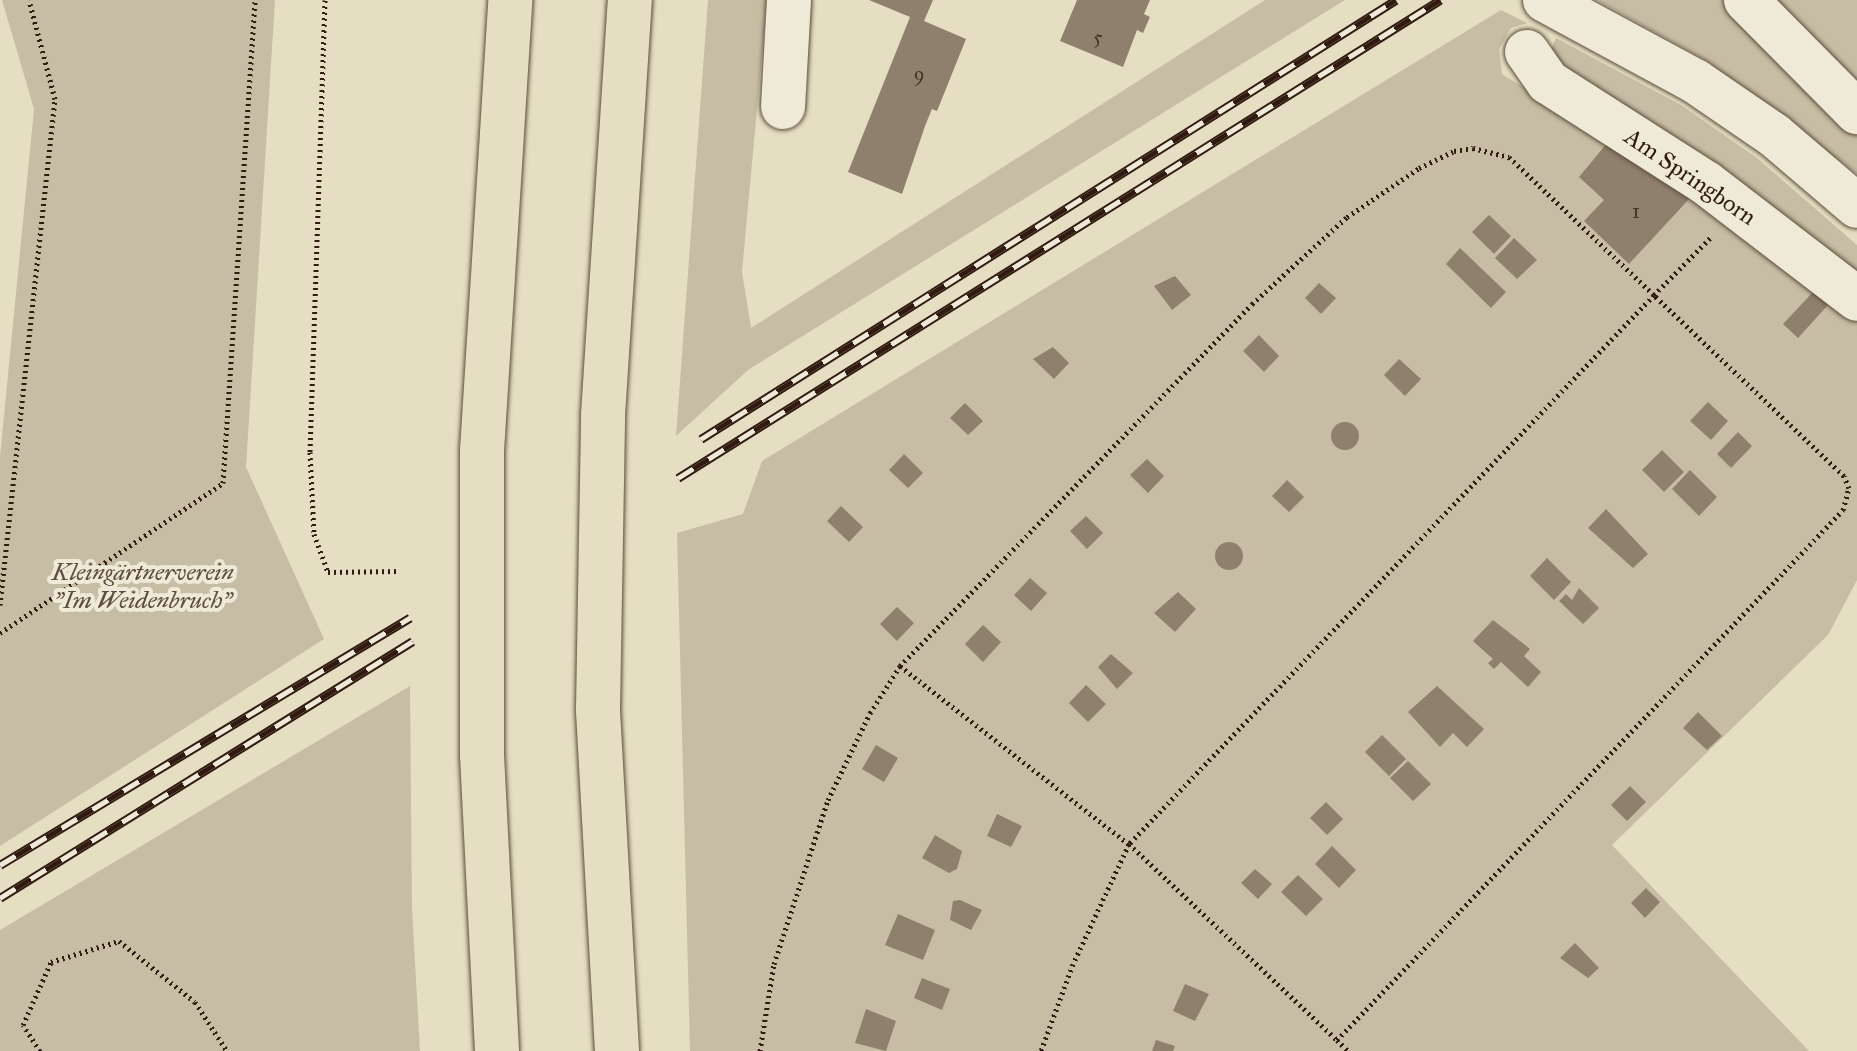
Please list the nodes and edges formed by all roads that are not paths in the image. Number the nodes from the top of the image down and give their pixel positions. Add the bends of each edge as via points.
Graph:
1 (510, 0) edge
2 (630, 0) edge
3 (789, 0) edge
4 (1746, 0) edge
5 (1560, 8) edge
6 (1527, 52) dead end
7 (783, 107) dead end
8 (1857, 112) edge
9 (1857, 206) edge
10 (1857, 299) edge
11 (497, 1051) edge
12 (617, 1051) edge

1 - 11 highway via 482,451 482,755
2 - 12 highway via 603,415 599,678
3 - 7 street
4 - 8 street
5 - 9 street via 1695,81 1774,135
6 - 10 street, Am Springborn via 1548,82 1738,208

